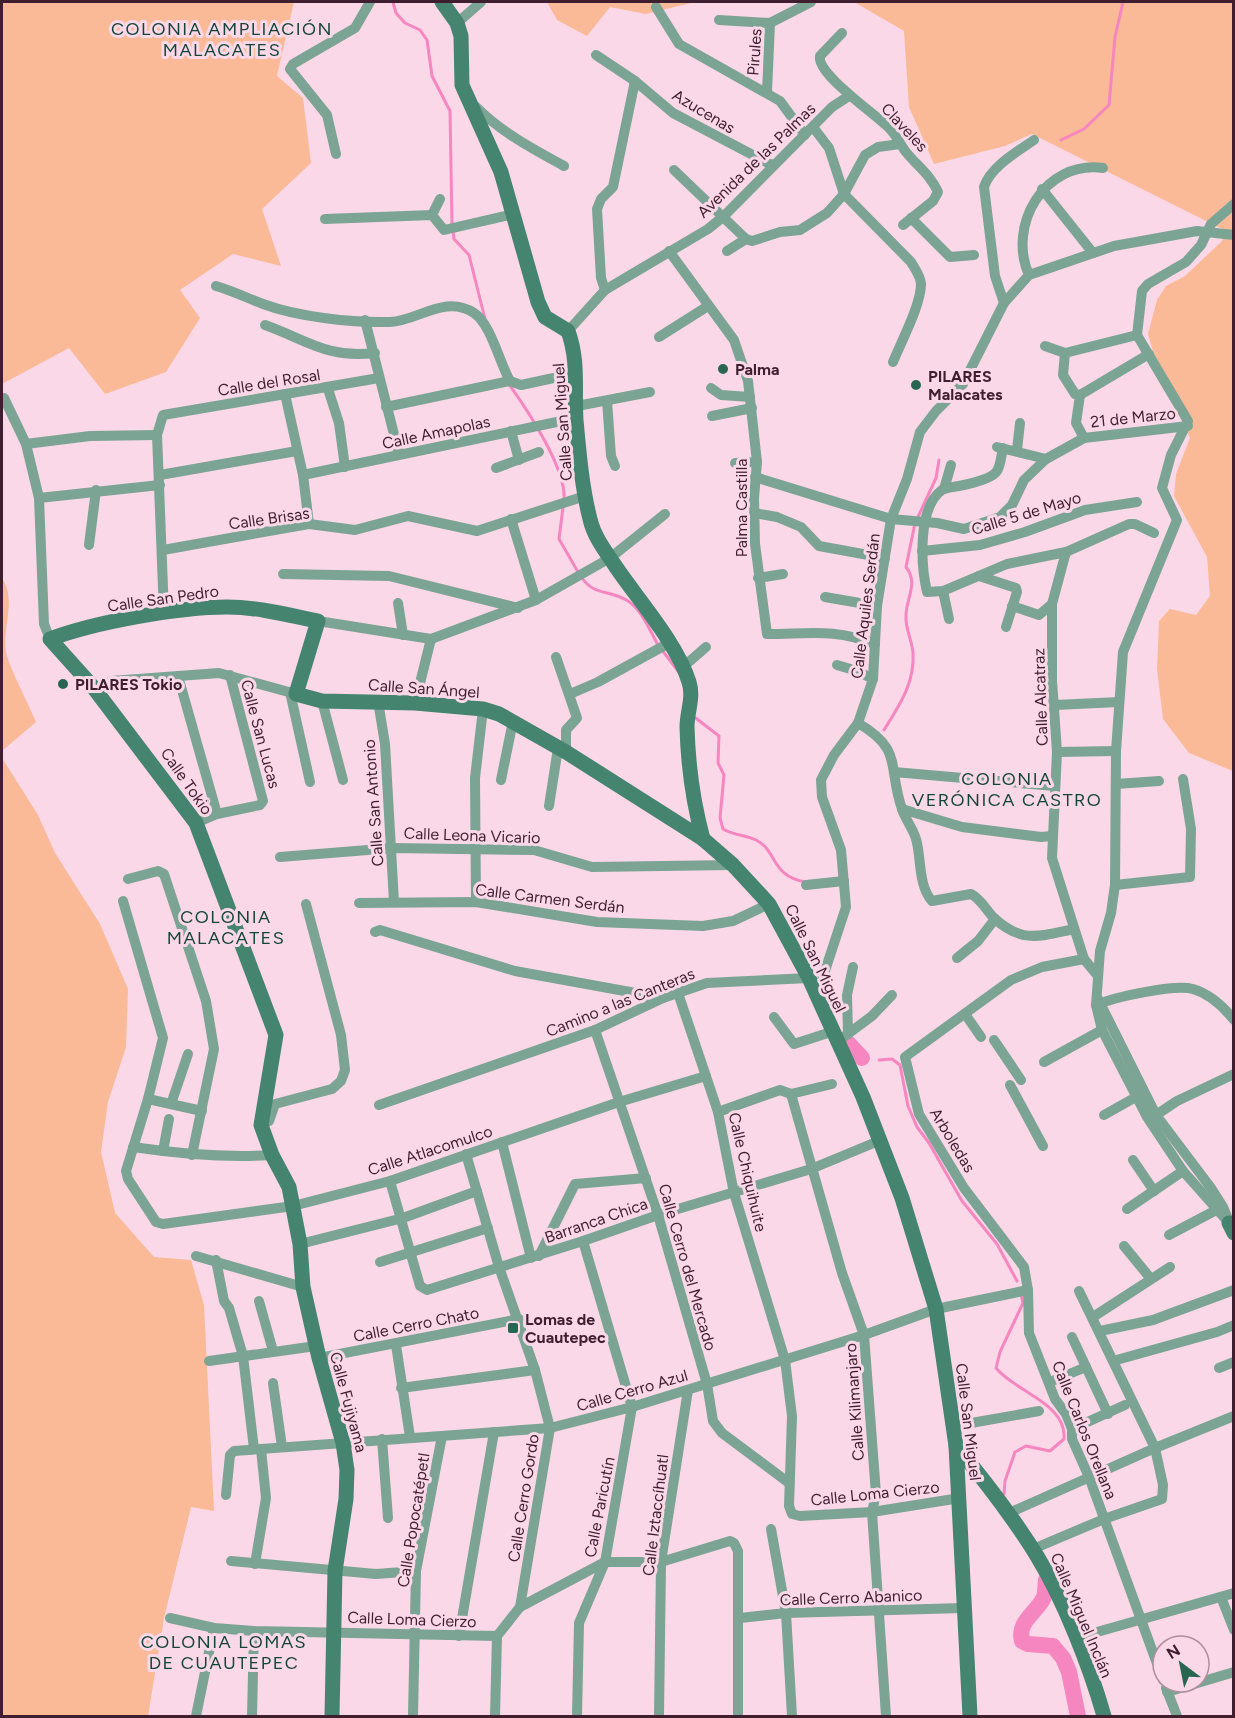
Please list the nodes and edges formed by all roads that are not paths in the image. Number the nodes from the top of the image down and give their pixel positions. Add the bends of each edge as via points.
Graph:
1 (370, 2) edge
2 (442, 2) edge
3 (481, 2) edge
4 (811, 2) edge
5 (656, 7) dead end
6 (719, 20) dead end
7 (457, 23) junction
8 (770, 23) junction
9 (842, 33) dead end
10 (596, 55) dead end
11 (635, 81) junction
12 (767, 92) junction
13 (849, 96) junction
14 (467, 98) junction
15 (809, 131) junction
16 (1035, 140) dead end
17 (900, 144) junction
18 (336, 153) dead end
19 (772, 165) junction
20 (564, 166) dead end
21 (1103, 168) dead end
22 (674, 170) dead end
23 (1042, 189) junction
24 (844, 194) junction
25 (440, 199) dead end
26 (1233, 204) edge
27 (514, 214) junction
28 (432, 215) junction
29 (724, 216) junction
30 (325, 219) dead end
31 (1206, 232) junction
32 (1233, 235) edge
33 (746, 239) junction
34 (669, 251) junction
35 (727, 251) dead end
36 (1093, 253) junction
37 (974, 255) dead end
38 (1029, 275) junction
39 (216, 286) dead end
40 (605, 290) junction
41 (1004, 303) junction
42 (708, 306) junction
43 (365, 320) junction
44 (265, 325) dead end
45 (568, 331) junction
46 (1137, 335) junction
47 (659, 337) dead end
48 (1046, 346) dead end
49 (375, 353) junction
50 (1065, 353) junction
51 (1149, 354) junction
52 (893, 362) dead end
53 (577, 373) junction
54 (379, 378) junction
55 (507, 383) junction
56 (711, 388) dead end
57 (328, 389) junction
58 (650, 392) dead end
59 (285, 394) junction
60 (1080, 395) junction
61 (4, 398) dead end
62 (607, 402) junction
63 (751, 403) junction
64 (386, 407) junction
65 (577, 412) junction
66 (712, 416) dead end
67 (1020, 423) dead end
68 (1188, 426) junction
69 (511, 431) junction
70 (157, 435) junction
71 (1084, 438) junction
72 (26, 444) junction
73 (1017, 450) junction
74 (297, 452) junction
75 (539, 452) dead end
76 (399, 454) junction
77 (1046, 459) junction
78 (519, 460) junction
79 (757, 462) junction
80 (735, 464) dead end
81 (951, 465) dead end
82 (615, 466) dead end
83 (345, 467) junction
84 (496, 468) dead end
85 (303, 475) junction
86 (755, 477) junction
87 (160, 480) junction
88 (944, 489) junction
89 (96, 490) junction
90 (585, 496) junction
91 (39, 498) junction
92 (1137, 502) dead end
93 (754, 513) junction
94 (665, 514) dead end
95 (511, 519) junction
96 (891, 519) junction
97 (923, 523) junction
98 (309, 524) junction
99 (1154, 533) dead end
100 (89, 545) dead end
101 (164, 550) junction
102 (922, 551) junction
103 (1066, 552) junction
104 (610, 558) junction
105 (885, 558) junction
106 (283, 574) dead end
107 (783, 574) dead end
108 (979, 576) junction
109 (758, 578) junction
110 (943, 591) junction
111 (825, 597) dead end
112 (536, 600) junction
113 (398, 603) dead end
114 (1052, 604) junction
115 (877, 606) junction
116 (1012, 606) junction
117 (518, 608) junction
118 (164, 613) junction
119 (950, 619) dead end
120 (318, 621) junction
121 (1006, 627) dead end
122 (403, 635) junction
123 (50, 639) junction
124 (431, 639) junction
125 (875, 644) junction
126 (663, 646) junction
127 (706, 647) dead end
128 (556, 657) dead end
129 (837, 665) dead end
130 (683, 667) junction
131 (230, 675) junction
132 (178, 676) junction
133 (873, 679) junction
134 (111, 681) dead end
135 (293, 693) junction
136 (570, 694) junction
137 (322, 701) junction
138 (378, 701) junction
139 (1119, 702) junction
140 (415, 703) junction
141 (1055, 705) junction
142 (483, 709) junction
143 (513, 721) junction
144 (858, 723) junction
145 (562, 750) junction
146 (1116, 751) junction
147 (1057, 752) junction
148 (894, 772) junction
149 (1183, 779) dead end
150 (343, 780) dead end
151 (501, 780) dead end
152 (1159, 780) dead end
153 (310, 782) dead end
154 (1116, 784) junction
155 (1055, 786) junction
156 (549, 806) dead end
157 (902, 809) junction
158 (217, 814) junction
159 (196, 823) junction
160 (1051, 836) junction
161 (703, 839) junction
162 (393, 848) junction
163 (474, 850) junction
164 (280, 856) dead end
165 (733, 865) junction
166 (128, 879) dead end
167 (844, 881) junction
168 (806, 885) dead end
169 (1115, 885) junction
170 (123, 901) dead end
171 (394, 902) junction
172 (476, 902) junction
173 (359, 903) dead end
174 (306, 904) dead end
175 (769, 904) junction
176 (995, 919) junction
177 (1074, 929) junction
178 (375, 932) dead end
179 (957, 958) dead end
180 (1084, 959) junction
181 (853, 967) dead end
182 (1098, 976) junction
183 (809, 978) junction
184 (678, 993) junction
185 (817, 995) junction
186 (892, 995) dead end
187 (663, 998) junction
188 (1098, 1002) junction
189 (965, 1014) junction
190 (774, 1017) dead end
191 (1233, 1020) edge
192 (595, 1030) junction
193 (1102, 1030) junction
194 (839, 1036) junction
195 (981, 1037) dead end
196 (994, 1040) dead end
197 (188, 1054) dead end
198 (1044, 1062) dead end
199 (1233, 1074) edge
200 (706, 1076) junction
201 (1021, 1080) dead end
202 (832, 1084) dead end
203 (1010, 1085) dead end
204 (1139, 1093) junction
205 (791, 1094) junction
206 (148, 1099) junction
207 (619, 1102) junction
208 (171, 1104) junction
209 (379, 1106) dead end
210 (202, 1111) junction
211 (718, 1112) junction
212 (1104, 1115) dead end
213 (1156, 1115) junction
214 (169, 1119) dead end
215 (881, 1140) junction
216 (502, 1142) junction
217 (1042, 1146) dead end
218 (133, 1147) junction
219 (270, 1148) junction
220 (163, 1151) junction
221 (466, 1154) junction
222 (192, 1155) junction
223 (1133, 1160) dead end
224 (811, 1169) junction
225 (1183, 1171) junction
226 (646, 1178) junction
227 (390, 1180) junction
228 (477, 1191) junction
229 (1154, 1191) junction
230 (734, 1193) junction
231 (973, 1200) joint
232 (293, 1206) junction
233 (1127, 1209) dead end
234 (1220, 1209) junction
235 (658, 1215) junction
236 (403, 1218) junction
237 (488, 1228) junction
238 (1231, 1228) edge
239 (1169, 1235) dead end
240 (583, 1241) junction
241 (300, 1244) junction
242 (1124, 1246) dead end
243 (413, 1253) junction
244 (196, 1256) dead end
245 (535, 1257) junction
246 (216, 1260) junction
247 (380, 1262) dead end
248 (499, 1267) junction
249 (1170, 1267) dead end
250 (1151, 1279) junction
251 (303, 1287) junction
252 (1028, 1290) junction
253 (1233, 1290) edge
254 (1079, 1292) dead end
255 (259, 1301) dead end
256 (936, 1309) junction
257 (1093, 1317) junction
258 (519, 1319) junction
259 (1233, 1324) edge
260 (1100, 1331) junction
261 (864, 1335) junction
262 (1072, 1337) dead end
263 (396, 1345) junction
264 (273, 1352) junction
265 (317, 1352) junction
266 (243, 1356) junction
267 (785, 1360) junction
268 (209, 1361) dead end
269 (1113, 1361) junction
270 (1233, 1362) edge
271 (1086, 1367) junction
272 (1219, 1368) dead end
273 (535, 1370) junction
274 (1050, 1382) junction
275 (273, 1383) dead end
276 (707, 1384) junction
277 (401, 1388) junction
278 (688, 1390) junction
279 (1125, 1405) dead end
280 (632, 1407) junction
281 (1039, 1411) dead end
282 (1108, 1414) junction
283 (1233, 1416) edge
284 (954, 1426) junction
285 (550, 1428) junction
286 (1072, 1429) junction
287 (494, 1432) junction
288 (442, 1436) junction
289 (410, 1437) junction
290 (382, 1439) junction
291 (343, 1443) junction
292 (956, 1446) junction
293 (282, 1447) junction
294 (1155, 1448) junction
295 (258, 1449) junction
296 (1089, 1478) junction
297 (789, 1483) junction
298 (226, 1495) dead end
299 (960, 1498) junction
300 (872, 1512) junction
301 (1009, 1513) junction
302 (792, 1514) joint
303 (388, 1518) dead end
304 (1104, 1519) junction
305 (771, 1529) dead end
306 (1033, 1549) junction
307 (231, 1561) dead end
308 (605, 1562) junction
309 (661, 1562) junction
310 (255, 1564) junction
311 (335, 1571) junction
312 (416, 1571) junction
313 (1233, 1593) edge
314 (1221, 1597) junction
315 (520, 1607) junction
316 (963, 1608) junction
317 (880, 1610) junction
318 (786, 1613) junction
319 (170, 1618) dead end
320 (740, 1618) junction
321 (1140, 1618) junction
322 (214, 1628) junction
323 (1233, 1630) edge
324 (254, 1631) junction
325 (333, 1632) junction
326 (414, 1636) junction
327 (459, 1636) junction
328 (497, 1636) junction
329 (1076, 1638) junction
330 (1151, 1647) edge
331 (1233, 1672) edge
332 (1211, 1676) edge
333 (1168, 1694) edge
334 (196, 1716) edge
335 (252, 1716) edge
336 (332, 1716) edge
337 (413, 1716) edge
338 (495, 1716) edge
339 (577, 1716) edge
340 (659, 1716) edge
341 (738, 1716) edge
342 (792, 1716) edge
343 (886, 1716) edge
344 (970, 1716) edge
345 (1104, 1716) edge
346 (1177, 1716) edge

1 - 18 street via 355,28 290,69 327,115
2 - 7 street
3 - 7 street
4 - 8 street, Pirules
5 - 12 street via 680,45
6 - 8 street
7 - 14 street via 463,50 460,76
8 - 12 street, Pirules
9 - 13 street, Claveles via 818,60
10 - 11 street, Azucenas
11 - 19 street, Azucenas via 673,113
11 - 40 street via 613,187 597,209
12 - 15 street
13 - 15 street, Avenida de las Palmas
13 - 17 street, Claveles via 889,127
14 - 20 street via 493,124
14 - 27 street via 501,172
15 - 19 street, Avenida de las Palmas
15 - 24 street via 829,148
16 - 41 street via 1013,155 987,179 984,187 995,276
17 - 24 street via 878,147 865,155
17 - 37 street, Claveles via 924,169 938,192 938,197 907,221 950,257
19 - 29 street, Avenida de las Palmas
21 - 23 street via 1075,168
22 - 29 street
23 - 36 street
23 - 38 street via 1028,219 1024,241 1023,262
24 - 33 street via 827,213 801,230 780,232 752,242
24 - 52 street via 911,262 921,284
25 - 28 street
26 - 31 street via 1218,214
27 - 28 street via 447,230
27 - 45 street via 538,302 546,317
28 - 30 street
29 - 33 street
29 - 34 street, Avenida de las Palmas
31 - 32 street
31 - 36 street via 1180,233
31 - 46 street via 1201,245 1186,262 1142,291
33 - 35 street
34 - 40 street, Avenida de las Palmas
34 - 42 street, Palma Castilla
36 - 38 street
38 - 41 street, Calle Aquiles Serdán
39 - 43 street via 292,313
40 - 45 street, Avenida de las Palmas
41 - 96 street, Calle Aquiles Serdán via 963,384 920,432
42 - 47 street
42 - 63 street, Palma Castilla via 734,340
43 - 49 street
43 - 55 street via 399,320 434,307 475,313 493,342
44 - 49 street via 330,353
45 - 53 street, Calle San Miguel
46 - 50 street
46 - 51 street
48 - 50 street
49 - 54 street
50 - 60 street via 1063,375 1075,394
51 - 60 street
51 - 68 street
53 - 55 street via 521,385
53 - 65 street, Calle San Miguel
54 - 57 street, Calle del Rosal
54 - 64 street
55 - 64 street
56 - 63 street via 721,395
57 - 59 street, Calle del Rosal
57 - 83 street via 339,423
58 - 62 street, Calle Amapolas
59 - 70 street, Calle del Rosal via 163,415
59 - 74 street
60 - 71 street via 1076,423
61 - 72 street, Calle Tokio
62 - 65 street, Calle Amapolas
62 - 82 street
63 - 66 street
63 - 79 street, Palma Castilla
64 - 76 street
65 - 69 street, Calle Amapolas
65 - 90 street, Calle San Miguel
67 - 73 street
68 - 71 street, 21 de Marzo
68 - 139 street via 1175,445 1164,474 1164,493 1177,520 1123,652
69 - 76 street, Calle Amapolas
69 - 78 street
70 - 72 street via 90,436
70 - 87 street
71 - 77 street, 21 de Marzo
72 - 91 street, Calle Tokio
73 - 77 street
73 - 88 street via 1000,448 999,468 994,474
74 - 85 street
74 - 87 street
75 - 78 street
76 - 83 street, Calle Amapolas
77 - 97 street, 21 de Marzo via 1024,480 1007,511 964,529
78 - 84 street
79 - 80 street
79 - 86 street, Palma Castilla
81 - 88 street
83 - 85 street, Calle Amapolas
85 - 98 street
86 - 93 street, Palma Castilla
86 - 96 street, 21 de Marzo
87 - 89 street
87 - 101 street
88 - 97 street via 936,496
89 - 91 street
89 - 100 street
90 - 95 street, Calle Brisas
90 - 104 street, Calle San Miguel via 596,535
91 - 123 street, Calle Tokio via 44,624
92 - 102 street, Calle 5 de Mayo via 1085,510 980,544
93 - 105 street via 795,524 819,546
93 - 109 street, Palma Castilla
94 - 104 street, Calle San Pedro
95 - 98 street, Calle Brisas via 477,531 408,516 355,530
95 - 112 street
96 - 97 street, 21 de Marzo
96 - 105 street, Calle Aquiles Serdán
97 - 102 street
98 - 101 street, Calle Brisas
99 - 103 street via 1129,525
101 - 118 street
102 - 110 street via 927,592
103 - 108 street via 1007,564
103 - 114 street, Calle Alcatraz
104 - 112 street, Calle San Pedro
104 - 126 street, Calle San Miguel
105 - 115 street, Calle Aquiles Serdán
106 - 117 street via 389,576
107 - 109 street
108 - 110 street
108 - 116 street via 1016,588
109 - 125 street, Palma Castilla via 767,634 851,634
110 - 119 street
111 - 115 street
112 - 117 street, Calle San Pedro
113 - 122 street
114 - 116 street via 1039,615
114 - 141 street, Calle Alcatraz
115 - 125 street, Calle Aquiles Serdán
116 - 121 street
117 - 124 street, Calle San Pedro
118 - 120 street, Calle San Pedro via 245,608
118 - 123 street, Calle San Pedro
120 - 122 street, Calle San Pedro
120 - 135 street
122 - 124 street, Calle San Pedro
123 - 159 street, Calle Tokio via 93,687
124 - 140 street
125 - 133 street, Calle Aquiles Serdán
126 - 130 street, Calle San Miguel
126 - 136 street
127 - 130 street
128 - 136 street
129 - 133 street
130 - 161 street, Calle San Miguel via 690,683 693,805
131 - 132 street, Calle San Ángel
131 - 135 street, Calle San Ángel
131 - 158 street, Calle San Lucas via 264,801
132 - 134 street, Calle San Ángel
132 - 158 street
133 - 144 street, Calle Aquiles Serdán
135 - 137 street, Calle San Ángel
135 - 153 street
136 - 145 street via 577,718 566,730
137 - 138 street, Calle San Ángel
137 - 150 street
138 - 140 street, Calle San Ángel
138 - 162 street, Calle San Antonio
139 - 141 street
139 - 146 street
140 - 142 street, Calle San Ángel
141 - 147 street, Calle Alcatraz
142 - 143 street, Calle San Ángel
142 - 163 street via 475,778
143 - 145 street, Calle San Ángel
143 - 151 street
144 - 148 street via 884,740
144 - 167 street, Calle Aquiles Serdán via 829,764 820,788 841,850
145 - 156 street
145 - 161 street, Calle San Ángel
146 - 147 street
146 - 154 street
147 - 155 street, Calle Alcatraz
148 - 155 street
148 - 157 street
149 - 169 street via 1190,818 1190,877
152 - 154 street
154 - 169 street
155 - 160 street, Calle Alcatraz
157 - 160 street via 962,827
157 - 176 street via 917,841 927,896 932,901 971,894
158 - 159 street, Calle San Lucas
159 - 219 street, Calle Tokio via 276,1035 261,1115
160 - 177 street, Calle Alcatraz via 1052,858
161 - 165 street, Calle San Miguel
162 - 163 street, Calle Leona Vicario
162 - 164 street, Calle Leona Vicario
162 - 171 street, Calle San Antonio
163 - 165 street, Calle Leona Vicario via 534,850 592,867
163 - 172 street
165 - 175 street, Calle San Miguel
166 - 210 street via 162,871 206,1001 214,1049
167 - 168 street
167 - 185 street, Calle Aquiles Serdán via 845,914
169 - 182 street
170 - 206 street via 163,1038
171 - 172 street, Calle Carmen Serdán
171 - 173 street, Calle Carmen Serdán
172 - 175 street, Calle Carmen Serdán via 597,922 703,927 733,921
174 - 219 street via 341,1035 345,1070 339,1086 275,1104 270,1113
175 - 183 street, Calle San Miguel
176 - 177 street via 1032,938
176 - 179 street via 978,941
177 - 180 street, Calle Alcatraz
178 - 187 street via 380,930 515,971
180 - 182 street, Calle Alcatraz
180 - 189 street via 1042,967 1011,980
181 - 194 street
182 - 188 street
183 - 184 street, Camino a las Canteras via 728,980
183 - 185 street, Calle San Miguel
184 - 187 street, Camino a las Canteras
184 - 200 street, Calle Chiquihuite
185 - 194 street, Calle San Miguel
186 - 194 street
187 - 192 street, Camino a las Canteras
188 - 191 street via 1189,988 1221,1004
188 - 193 street
188 - 204 street
189 - 195 street
189 - 231 street, Arboledas via 905,1057 919,1114
190 - 194 street via 794,1044
192 - 207 street, Calle Cerro del Mercado
192 - 209 street, Camino a las Canteras
193 - 198 street
193 - 204 street
194 - 215 street, Calle San Miguel
196 - 201 street
197 - 208 street
199 - 213 street
200 - 207 street, Calle Atlacomulco
200 - 211 street, Calle Chiquihuite
202 - 205 street
203 - 217 street
204 - 212 street
204 - 213 street
204 - 225 street
205 - 211 street via 780,1090
205 - 224 street, Calle Kilimanjaro
206 - 208 street
206 - 218 street
207 - 216 street, Calle Atlacomulco
207 - 226 street, Calle Cerro del Mercado
208 - 210 street
210 - 222 street
211 - 230 street, Calle Chiquihuite
213 - 234 street
214 - 220 street
215 - 224 street, Barranca Chica
215 - 256 street, Calle San Miguel
216 - 221 street, Calle Atlacomulco
216 - 245 street
218 - 220 street
218 - 232 street, Calle Atlacomulco via 126,1171 128,1179 156,1222
219 - 222 street via 233,1157
219 - 232 street, Calle Tokio via 284,1174
220 - 222 street
221 - 227 street, Calle Atlacomulco
221 - 228 street, Calle Cerro Gordo
223 - 229 street
224 - 230 street, Barranca Chica
224 - 261 street, Calle Kilimanjaro
225 - 229 street
225 - 234 street
226 - 235 street, Calle Cerro del Mercado
226 - 245 street via 575,1184
227 - 232 street, Calle Atlacomulco
227 - 236 street
228 - 236 street
228 - 237 street, Calle Cerro Gordo
229 - 233 street
230 - 235 street, Barranca Chica
230 - 267 street, Calle Chiquihuite
231 - 252 street, Calle Carlos Orellana via 1016,1254
232 - 241 street, Calle Fujiyama
234 - 238 street
234 - 239 street
235 - 240 street, Barranca Chica
235 - 276 street, Calle Cerro del Mercado
236 - 241 street
236 - 243 street
237 - 243 street
237 - 248 street, Calle Cerro Gordo
240 - 245 street, Barranca Chica
240 - 280 street
241 - 251 street, Calle Fujiyama
242 - 250 street
243 - 247 street
243 - 248 street, Barranca Chica via 423,1289
244 - 246 street
245 - 248 street, Barranca Chica
246 - 251 street
246 - 266 street via 224,1301
248 - 258 street, Calle Cerro Gordo
249 - 250 street
250 - 257 street
251 - 265 street, Calle Fujiyama
252 - 256 street, Calle Cerro Azul
252 - 274 street, Calle Carlos Orellana via 1029,1333
253 - 260 street via 1153,1320
254 - 257 street
255 - 264 street
256 - 261 street, Calle Cerro Azul
256 - 284 street, Calle San Miguel
257 - 260 street
258 - 263 street, Calle Cerro Chato
258 - 273 street, Calle Cerro Gordo
259 - 269 street
260 - 269 street
261 - 267 street, Calle Cerro Azul
261 - 300 street, Calle Kilimanjaro via 876,1494
262 - 271 street
263 - 265 street, Calle Cerro Chato
263 - 277 street
264 - 265 street, Calle Cerro Chato
264 - 266 street, Calle Cerro Chato
265 - 291 street, Calle Fujiyama
266 - 268 street, Calle Cerro Chato
266 - 295 street
267 - 276 street, Calle Cerro Azul
267 - 297 street, Calle Chiquihuite via 792,1416
269 - 294 street
270 - 272 street
271 - 274 street
271 - 282 street
273 - 277 street
273 - 285 street, Calle Cerro Gordo
274 - 286 street, Calle Carlos Orellana
275 - 293 street
276 - 278 street, Calle Cerro Azul
276 - 297 street, Calle Cerro del Mercado via 713,1421 722,1432
277 - 289 street
278 - 280 street, Calle Cerro Azul
278 - 309 street, Calle Iztaccíhuatl
279 - 282 street
280 - 285 street, Calle Cerro Azul
280 - 308 street, Calle Paricutín
281 - 284 street
282 - 286 street
283 - 294 street
284 - 292 street, Calle San Miguel
285 - 287 street, Calle Cerro Azul
285 - 315 street, Calle Cerro Gordo
286 - 296 street, Calle Carlos Orellana via 1072,1439
287 - 288 street, Calle Cerro Azul
287 - 327 street
288 - 289 street, Calle Cerro Azul
288 - 312 street, Calle Popocatépetl
289 - 290 street, Calle Cerro Azul
290 - 291 street, Calle Cerro Azul
290 - 303 street
291 - 293 street, Calle Cerro Azul
291 - 311 street, Calle Fujiyama via 348,1470
292 - 299 street, Calle San Miguel
292 - 301 street, Calle Miguel Inclán
293 - 295 street, Calle Cerro Azul
294 - 296 street
294 - 304 street via 1162,1499
295 - 298 street, Calle Cerro Azul via 231,1452
295 - 310 street via 266,1498
296 - 301 street
296 - 304 street, Calle Carlos Orellana
297 - 302 street, Calle Chiquihuite
299 - 300 street, Calle Loma Cierzo
299 - 316 street, Calle San Miguel
300 - 302 street, Calle Loma Cierzo
300 - 317 street, Calle Kilimanjaro
301 - 306 street, Calle Miguel Inclán
304 - 306 street
304 - 321 street, Calle Carlos Orellana
305 - 318 street
306 - 329 street, Calle Miguel Inclán
307 - 310 street
308 - 309 street, Calle Loma Cierzo
308 - 315 street, Calle Loma Cierzo
308 - 339 street, Calle Paricutín via 579,1623
309 - 320 street, Calle Loma Cierzo via 726,1541 734,1543 738,1551
309 - 340 street, Calle Iztaccíhuatl
310 - 311 street
311 - 312 street
311 - 325 street, Calle Fujiyama
312 - 326 street, Calle Popocatépetl
313 - 314 street
314 - 321 street
314 - 323 street
315 - 328 street, Calle Loma Cierzo
316 - 317 street, Calle Cerro Abanico
316 - 344 street, Calle San Miguel
317 - 318 street, Calle Cerro Abanico
317 - 343 street, Calle Kilimanjaro
318 - 320 street, Calle Cerro Abanico
318 - 342 street
319 - 322 street, Calle Loma Cierzo
320 - 341 street
321 - 329 street
321 - 330 street, Calle Carlos Orellana
322 - 324 street, Calle Loma Cierzo
322 - 334 street
324 - 325 street, Calle Loma Cierzo
324 - 335 street
325 - 326 street, Calle Loma Cierzo
325 - 336 street, Calle Fujiyama
326 - 327 street, Calle Loma Cierzo
326 - 337 street, Calle Popocatépetl
327 - 328 street, Calle Loma Cierzo
328 - 338 street
329 - 345 street, Calle Miguel Inclán
331 - 332 street
333 - 346 street, Calle Carlos Orellana

